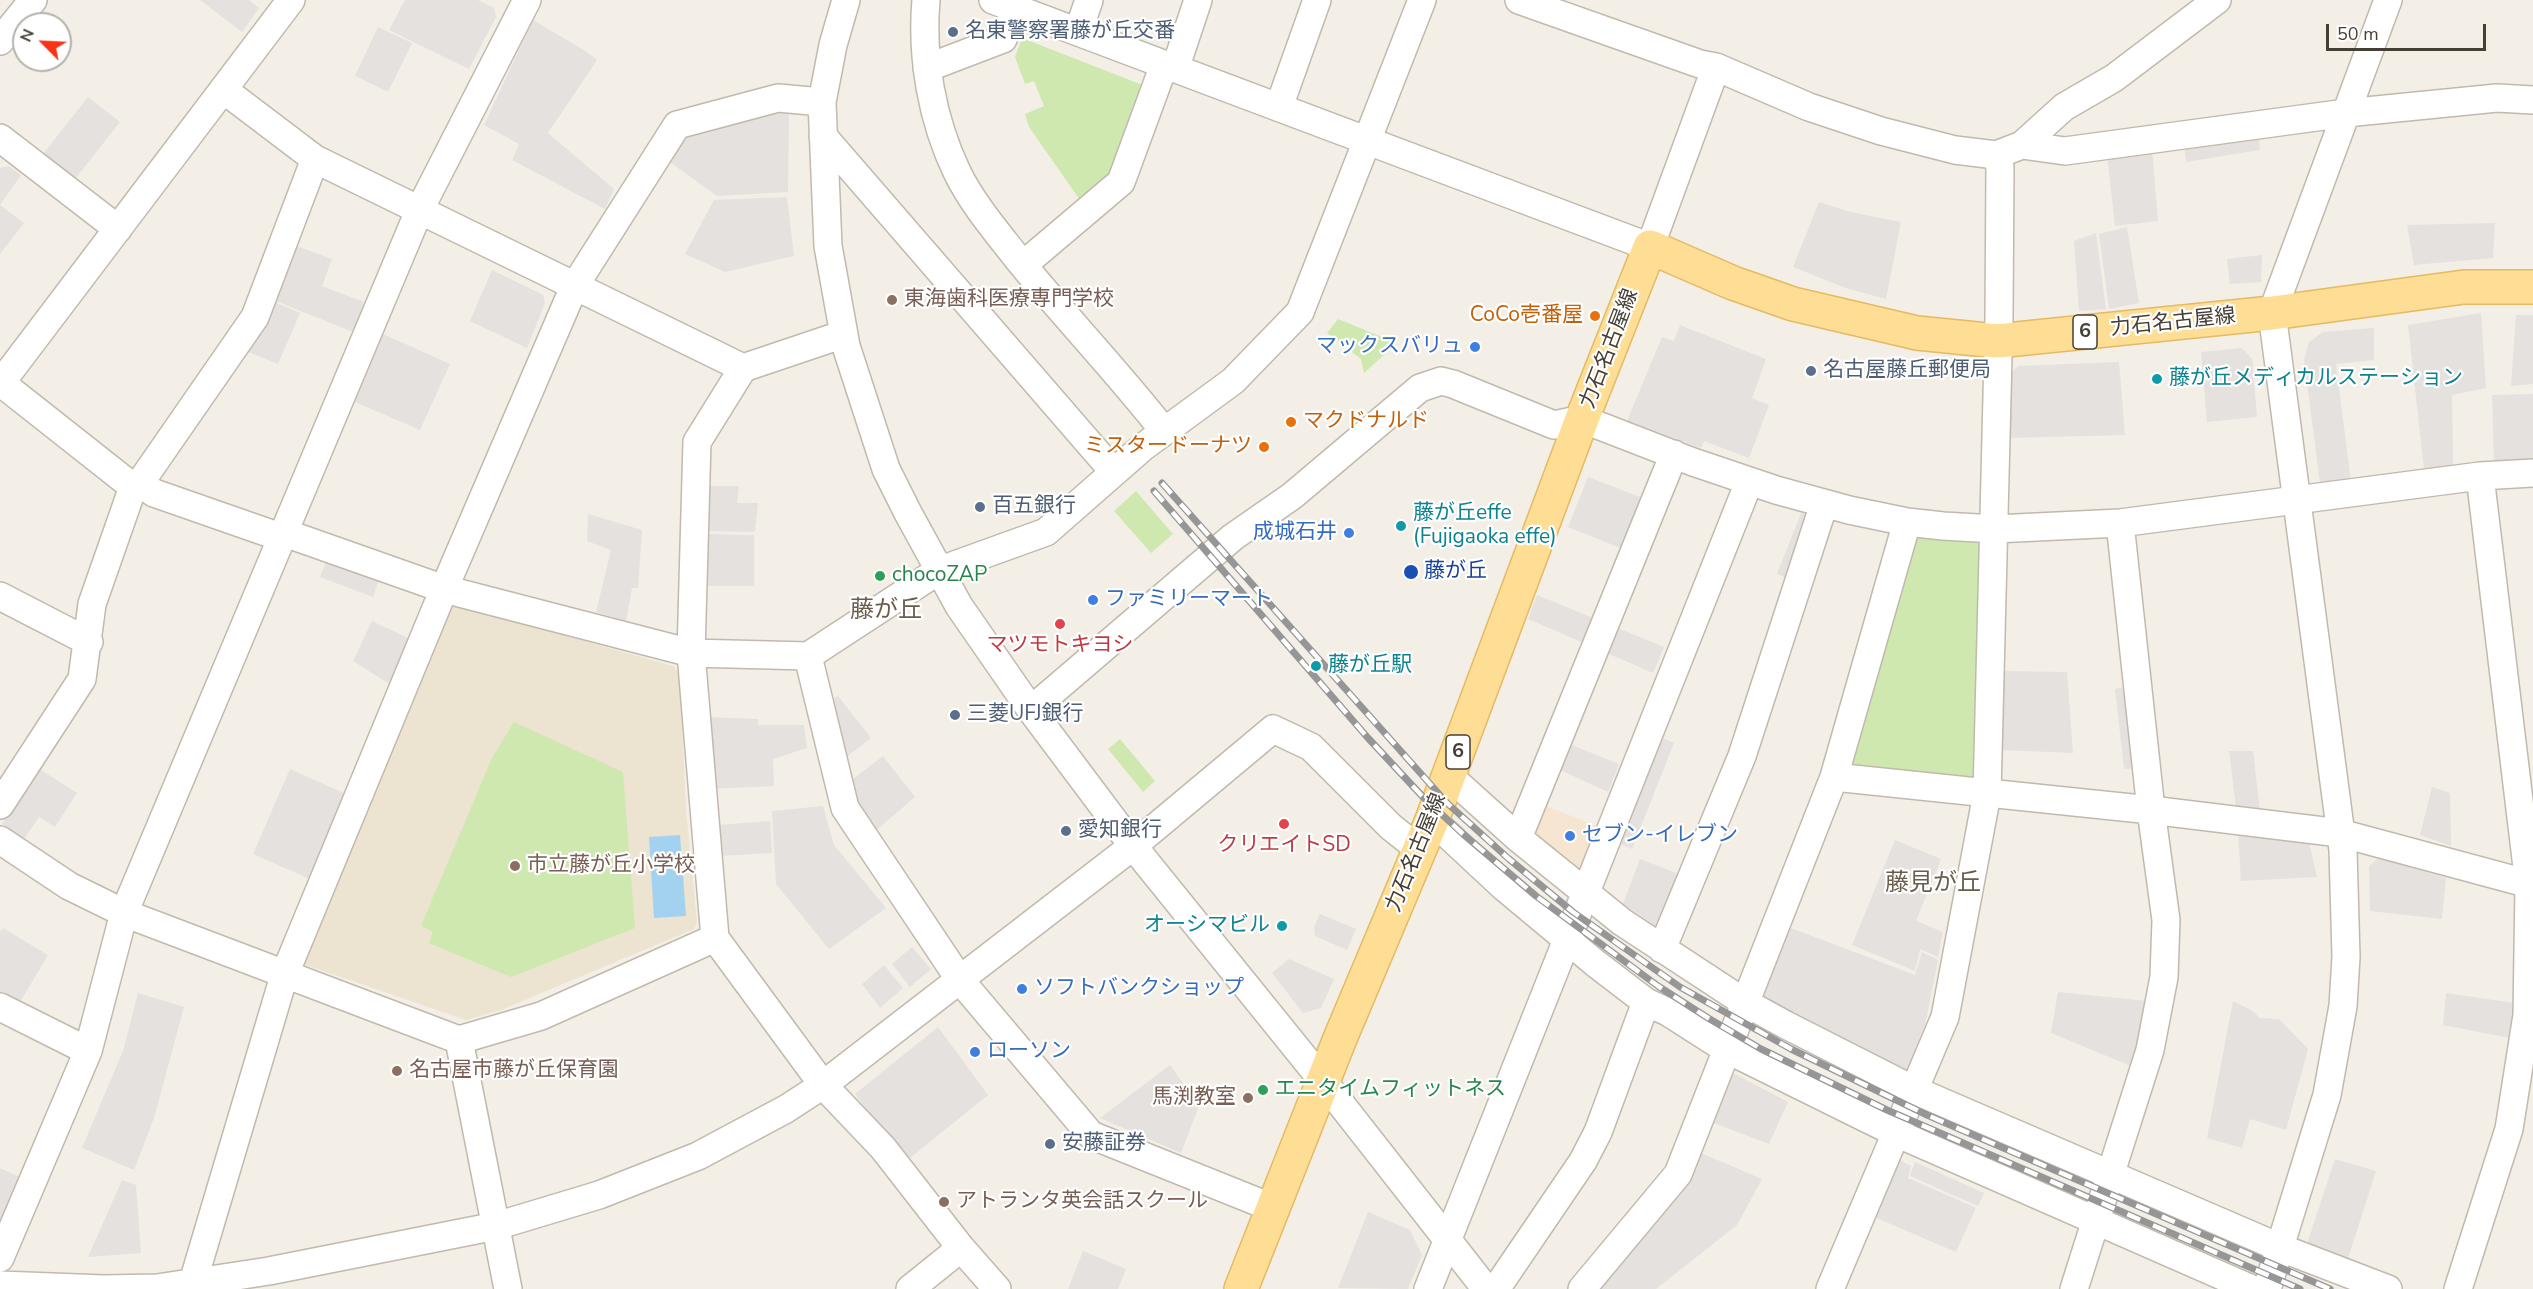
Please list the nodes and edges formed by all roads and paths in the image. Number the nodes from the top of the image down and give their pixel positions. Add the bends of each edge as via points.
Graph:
1 (33, 0) edge
2 (291, 0) edge
3 (846, 0) edge
4 (926, 0) edge
5 (1089, 0) edge
6 (1198, 0) edge
7 (1317, 0) edge
8 (1422, 0) edge
9 (1519, 0) edge
10 (2217, 0) edge
11 (2388, 0) edge
12 (523, 1) edge
13 (1004, 4) edge
14 (1078, 32) junction
15 (0, 42) edge
16 (1170, 67) junction
17 (1716, 67) junction
18 (927, 68) junction
19 (224, 90) junction
20 (2533, 100) edge
21 (822, 102) junction
22 (1279, 107) junction
23 (2346, 113) junction
24 (823, 136) junction
25 (1368, 141) junction
26 (3, 145) edge
27 (2022, 145) junction
28 (1996, 155) junction
29 (315, 159) junction
30 (419, 211) junction
31 (118, 229) junction
32 (1650, 247) junction
33 (1023, 265) junction
34 (574, 287) junction
35 (2533, 287) edge
36 (2272, 313) junction
37 (844, 334) junction
38 (1997, 341) junction
39 (743, 368) junction
40 (0, 383) edge
41 (1582, 419) junction
42 (1164, 431) junction
43 (1674, 454) junction
44 (1114, 472) junction
45 (2533, 473) edge
46 (2480, 476) junction
47 (1749, 482) junction
48 (137, 485) junction
49 (2296, 500) junction
50 (1824, 504) junction
51 (1907, 522) junction
52 (2120, 524) junction
53 (1995, 530) junction
54 (284, 535) junction
55 (938, 571) junction
56 (444, 590) junction
57 (0, 596) edge
58 (89, 642) junction
59 (691, 653) junction
60 (808, 656) junction
61 (1031, 710) junction
62 (1449, 776) junction
63 (1834, 777) junction
64 (1987, 794) junction
65 (0, 805) edge
66 (2151, 810) junction
67 (2340, 833) junction
68 (1426, 835) junction
69 (1518, 838) junction
70 (0, 840) edge
71 (1133, 846) junction
72 (2531, 884) edge
73 (1585, 893) junction
74 (124, 914) junction
75 (715, 938) junction
76 (1568, 939) junction
77 (1662, 949) junction
78 (284, 976) junction
79 (960, 980) junction
80 (1646, 1002) junction
81 (1744, 1002) junction
82 (0, 1007) edge
83 (459, 1040) junction
84 (1726, 1049) junction
85 (88, 1051) junction
86 (1323, 1081) junction
87 (823, 1085) junction
88 (1914, 1090) junction
89 (1896, 1133) junction
90 (2111, 1174) junction
91 (1273, 1208) junction
92 (2096, 1222) junction
93 (496, 1226) junction
94 (1447, 1242) junction
95 (961, 1248) junction
96 (2281, 1248) junction
97 (0, 1258) edge
98 (0, 1285) edge
99 (193, 1286) edge
100 (507, 1289) edge
101 (910, 1289) edge
102 (997, 1289) edge
103 (1241, 1289) edge
104 (1428, 1289) edge
105 (1486, 1289) edge
106 (1496, 1289) edge
107 (1582, 1289) edge
108 (1831, 1289) edge
109 (2074, 1289) edge
110 (2252, 1289) edge
111 (2267, 1289) edge
112 (2388, 1289) edge
113 (2458, 1289) edge

1 - 15 street
2 - 19 street
3 - 21 street
4 - 18 street
5 - 14 street
6 - 16 street
7 - 22 street
8 - 25 street
9 - 17 street
10 - 27 street via 2114,78 2064,107
11 - 23 street
12 - 30 street
13 - 14 street
13 - 18 street via 1003,39
14 - 16 street
16 - 22 street
16 - 33 street via 1121,182
17 - 28 street via 1809,107 1881,131 1955,150
17 - 32 street
18 - 33 street via 937,120 957,174
19 - 29 street
19 - 31 street
20 - 23 street via 2497,98
21 - 24 street
21 - 34 street via 778,98 676,125
22 - 25 street
23 - 27 street via 2065,151
23 - 36 street
24 - 37 street via 828,246
24 - 44 street
25 - 32 street
25 - 42 street via 1300,312 1233,381
26 - 31 street
27 - 28 street
28 - 38 street via 2000,167
29 - 30 street
29 - 48 street via 255,317
30 - 34 street
30 - 54 street
31 - 40 street
32 - 38 main road, 力石名古屋線 / 6 via 1793,304 1917,333
32 - 41 main road, 力石名古屋線 / 6
33 - 42 street
34 - 39 street
34 - 56 street
35 - 36 main road, 力石名古屋線 / 6 via 2464,287
36 - 38 main road, 力石名古屋線 / 6
36 - 49 street
37 - 39 street
37 - 55 street via 886,469
38 - 53 street
39 - 59 street via 697,442
40 - 48 street
41 - 43 street
41 - 61 street via 1554,425 1441,381 1420,388 1292,496 1233,537
41 - 62 main road, 力石名古屋線 / 6
42 - 44 street
43 - 47 street
43 - 69 street
44 - 55 street via 1046,532
45 - 46 street
46 - 49 street
46 - 72 street
47 - 50 street
47 - 73 street
48 - 54 street
48 - 58 street via 92,604
49 - 52 street
49 - 67 street
50 - 51 street
50 - 77 street via 1742,756
51 - 53 street
51 - 63 street
52 - 53 street
52 - 66 street
53 - 64 street
54 - 56 street
54 - 74 street
55 - 60 street
55 - 61 street
56 - 59 street
56 - 78 street
57 - 58 street
58 - 65 street via 82,679
59 - 60 street
59 - 75 street
60 - 79 street via 845,807
61 - 71 street
62 - 68 main road, 力石名古屋線 / 6
62 - 69 street
63 - 64 street
63 - 81 street
64 - 66 street
64 - 88 street via 1945,1017
66 - 67 street
66 - 90 street via 2166,920 2164,976 2150,1050
67 - 72 street
67 - 96 street via 2346,957 2343,1006 2327,1095
68 - 71 street via 1391,827 1311,747 1273,729
68 - 76 street via 1505,888
68 - 86 main road, 力石名古屋線 / 6
69 - 73 street
70 - 74 street via 69,886
71 - 79 street
71 - 86 street
72 - 113 street via 2527,1015 2509,1129
73 - 76 street
73 - 77 street
74 - 78 street
74 - 85 street
75 - 83 street via 541,1016
75 - 87 street
76 - 80 street
76 - 94 street
77 - 81 street
78 - 83 street
78 - 99 street
79 - 87 street
79 - 91 street via 1091,1135
80 - 84 street
80 - 106 street via 1593,1142
81 - 84 street
81 - 88 street
82 - 85 street
83 - 93 street
84 - 89 street
84 - 107 street via 1678,1173
85 - 97 street
86 - 91 main road, 力石名古屋線 / 6
86 - 94 street
87 - 93 street via 698,1156 599,1195
87 - 95 street via 883,1148
88 - 89 street
88 - 90 street
89 - 92 street
89 - 108 street
90 - 92 street
90 - 96 street
91 - 103 main road, 力石名古屋線 / 6
92 - 109 street
92 - 110 street
93 - 99 street
93 - 100 street
94 - 104 street
94 - 105 street
95 - 101 street
95 - 102 street
96 - 111 street
96 - 112 street
98 - 99 street

